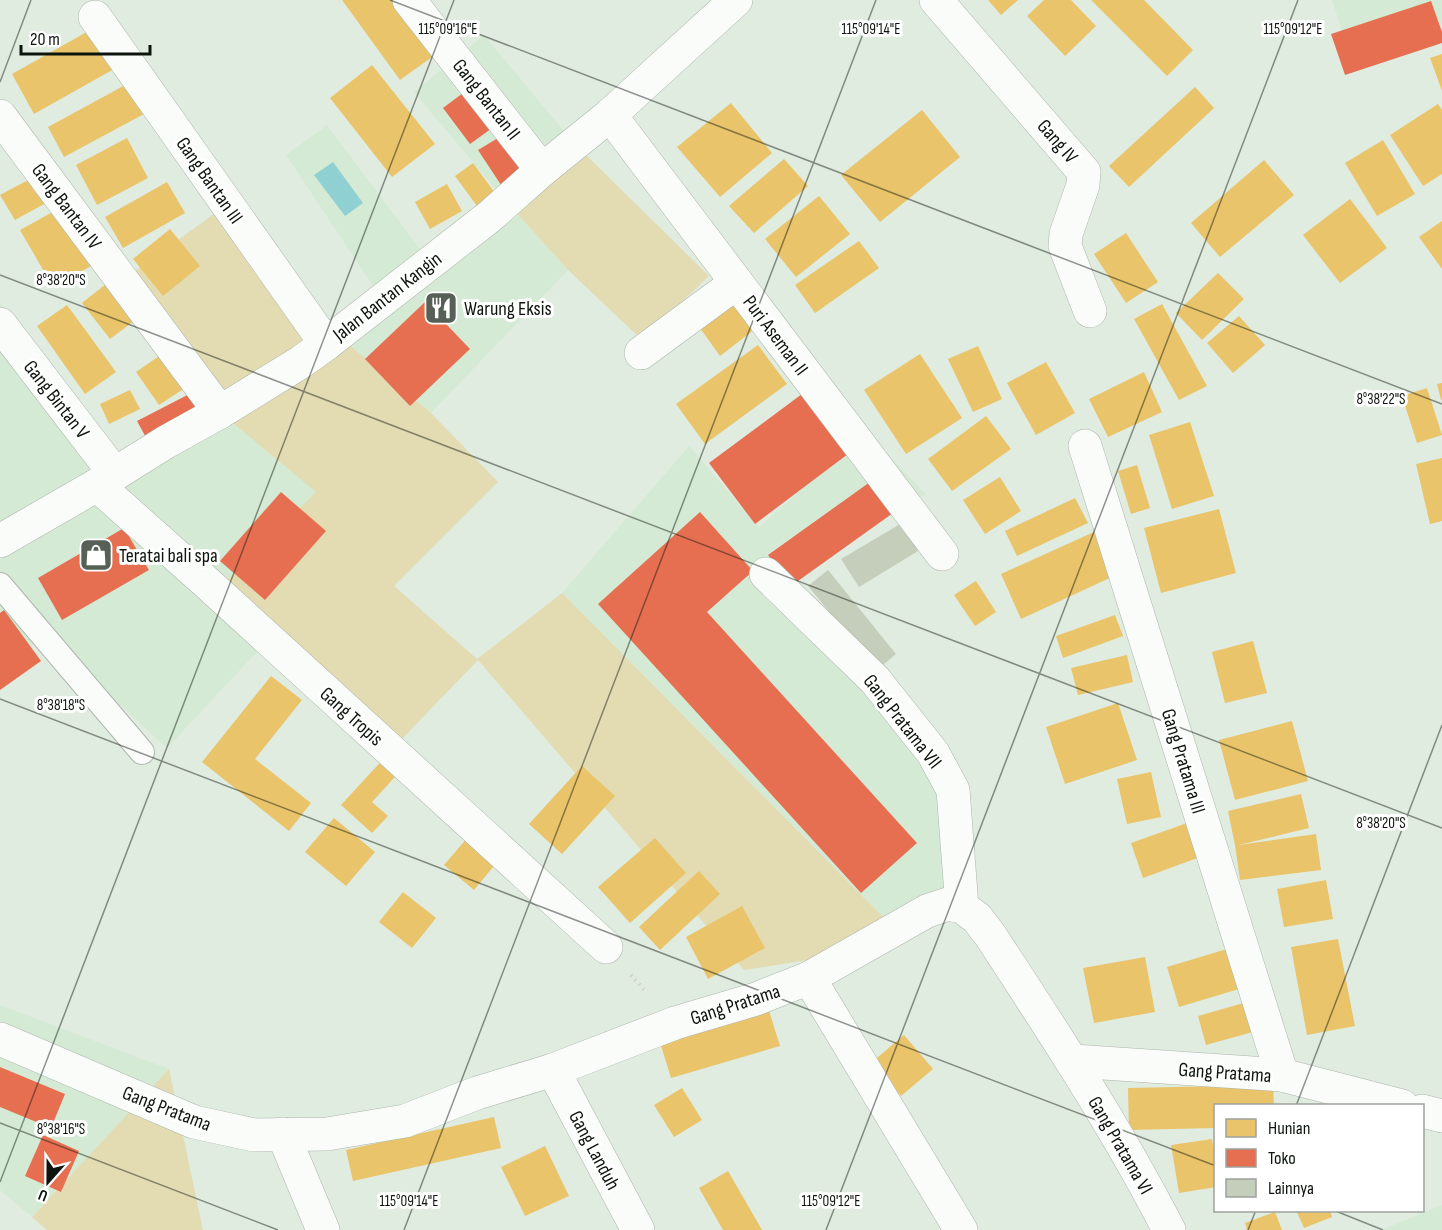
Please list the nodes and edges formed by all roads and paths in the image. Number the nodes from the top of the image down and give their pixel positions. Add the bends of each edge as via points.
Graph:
1 (409, 0) edge
2 (736, 0) edge
3 (936, 0) edge
4 (95, 17) dead end
5 (610, 115) junction
6 (0, 117) edge
7 (542, 170) junction
8 (736, 283) junction
9 (1090, 310) dead end
10 (0, 324) edge
11 (326, 344) junction
12 (641, 353) dead end
13 (220, 412) junction
14 (1085, 446) dead end
15 (106, 480) junction
16 (0, 540) edge
17 (942, 554) dead end
18 (766, 574) dead end
19 (0, 585) edge
20 (142, 752) dead end
21 (962, 907) junction
22 (606, 947) joint
23 (809, 978) junction
24 (675, 1023) junction
25 (0, 1039) edge
26 (1073, 1061) junction
27 (553, 1070) junction
28 (1282, 1075) junction
29 (1394, 1104) edge
30 (1424, 1112) edge
31 (1442, 1116) edge
32 (283, 1134) junction
33 (323, 1230) edge
34 (638, 1230) edge
35 (961, 1230) edge
36 (1168, 1230) edge

1 - 7 street, Gang Bantan II
2 - 5 street, Jalan Bantan Kangin
3 - 9 street, Gang IV via 1084,172 1065,246
4 - 11 street, Gang Bantan III
5 - 7 street, Jalan Bantan Kangin
5 - 8 street, Puri Aseman II
6 - 13 street, Gang Bantan IV
7 - 11 street, Jalan Bantan Kangin via 489,217
8 - 12 street
8 - 17 street, Puri Aseman II
10 - 15 street, Gang Bintan V
11 - 13 street, Jalan Bantan Kangin
13 - 15 street, Jalan Bantan Kangin
14 - 28 street, Gang Pratama III
15 - 16 street, Jalan Bantan Kangin
15 - 22 street, Gang Tropis via 206,582
18 - 21 street, Gang Pratama VII via 875,680 933,753 953,790
19 - 20 lane
21 - 23 street, Gang Pratama via 948,904 927,911
21 - 26 street via 990,935
22 - 24 path
23 - 24 street, Gang Pratama via 756,999
23 - 35 street
24 - 27 street, Gang Pratama
25 - 32 street, Gang Pratama via 194,1122 254,1135
26 - 28 street, Gang Pratama
26 - 36 street, Gang Pratama VI
27 - 32 street, Gang Pratama via 477,1093 405,1121 327,1134
27 - 34 street, Gang Landuh
28 - 29 street, Gang Pratama
30 - 31 street
32 - 33 street

